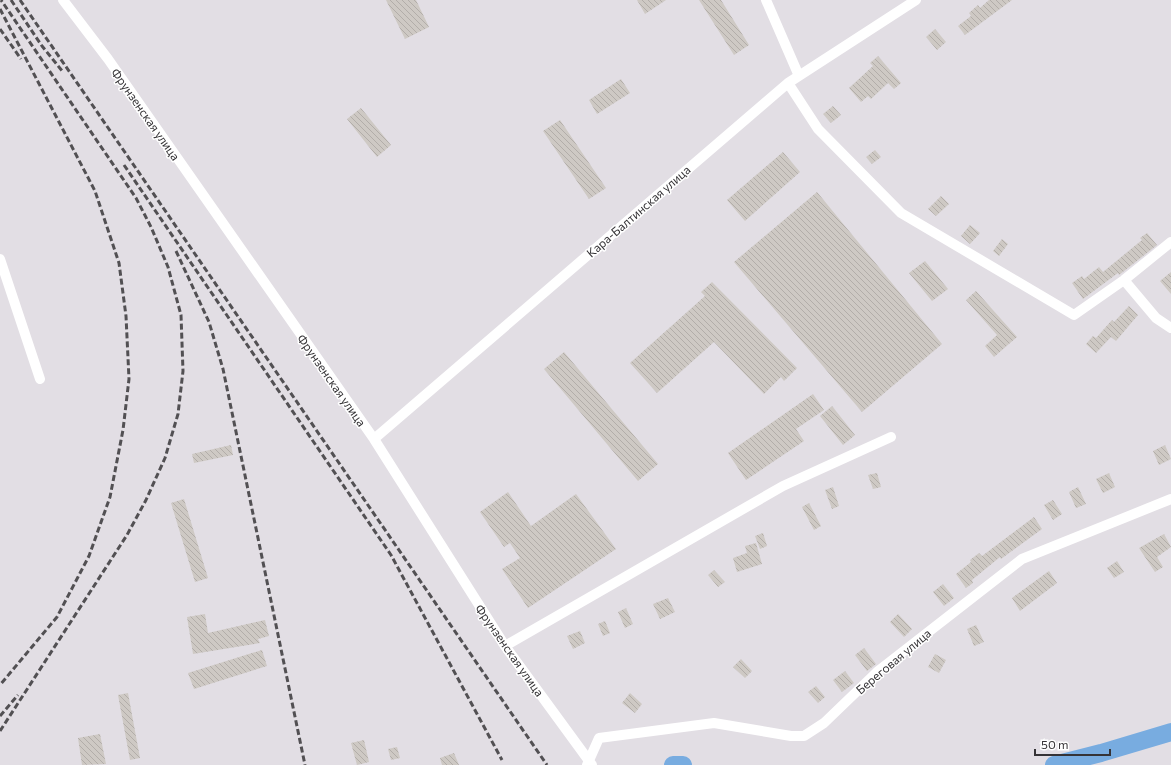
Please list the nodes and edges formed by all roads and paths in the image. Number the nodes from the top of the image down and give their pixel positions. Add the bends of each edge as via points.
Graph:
1 (63, 0) edge
2 (766, 0) edge
3 (916, 0) edge
4 (798, 76) junction
5 (788, 83) junction
6 (1171, 242) edge
7 (0, 259) edge
8 (1124, 280) junction
9 (1171, 328) edge
10 (40, 378) dead end
11 (891, 438) dead end
12 (374, 440) junction
13 (1171, 499) edge
14 (505, 646) junction
15 (590, 764) edge

1 - 12 street, Фрунзенская улица via 108,59
2 - 4 street
3 - 4 street, Кара-Балтинская улица
4 - 5 street, Кара-Балтинская улица
5 - 8 street via 818,129 901,213 1074,315
5 - 12 street, Кара-Балтинская улица
6 - 8 street
7 - 10 street
8 - 9 street via 1156,318
11 - 14 street via 783,486
12 - 14 street, Фрунзенская улица
13 - 15 street, Береговая улица via 1022,559 877,672 824,723 804,736 714,723 599,738
14 - 15 street, Фрунзенская улица

